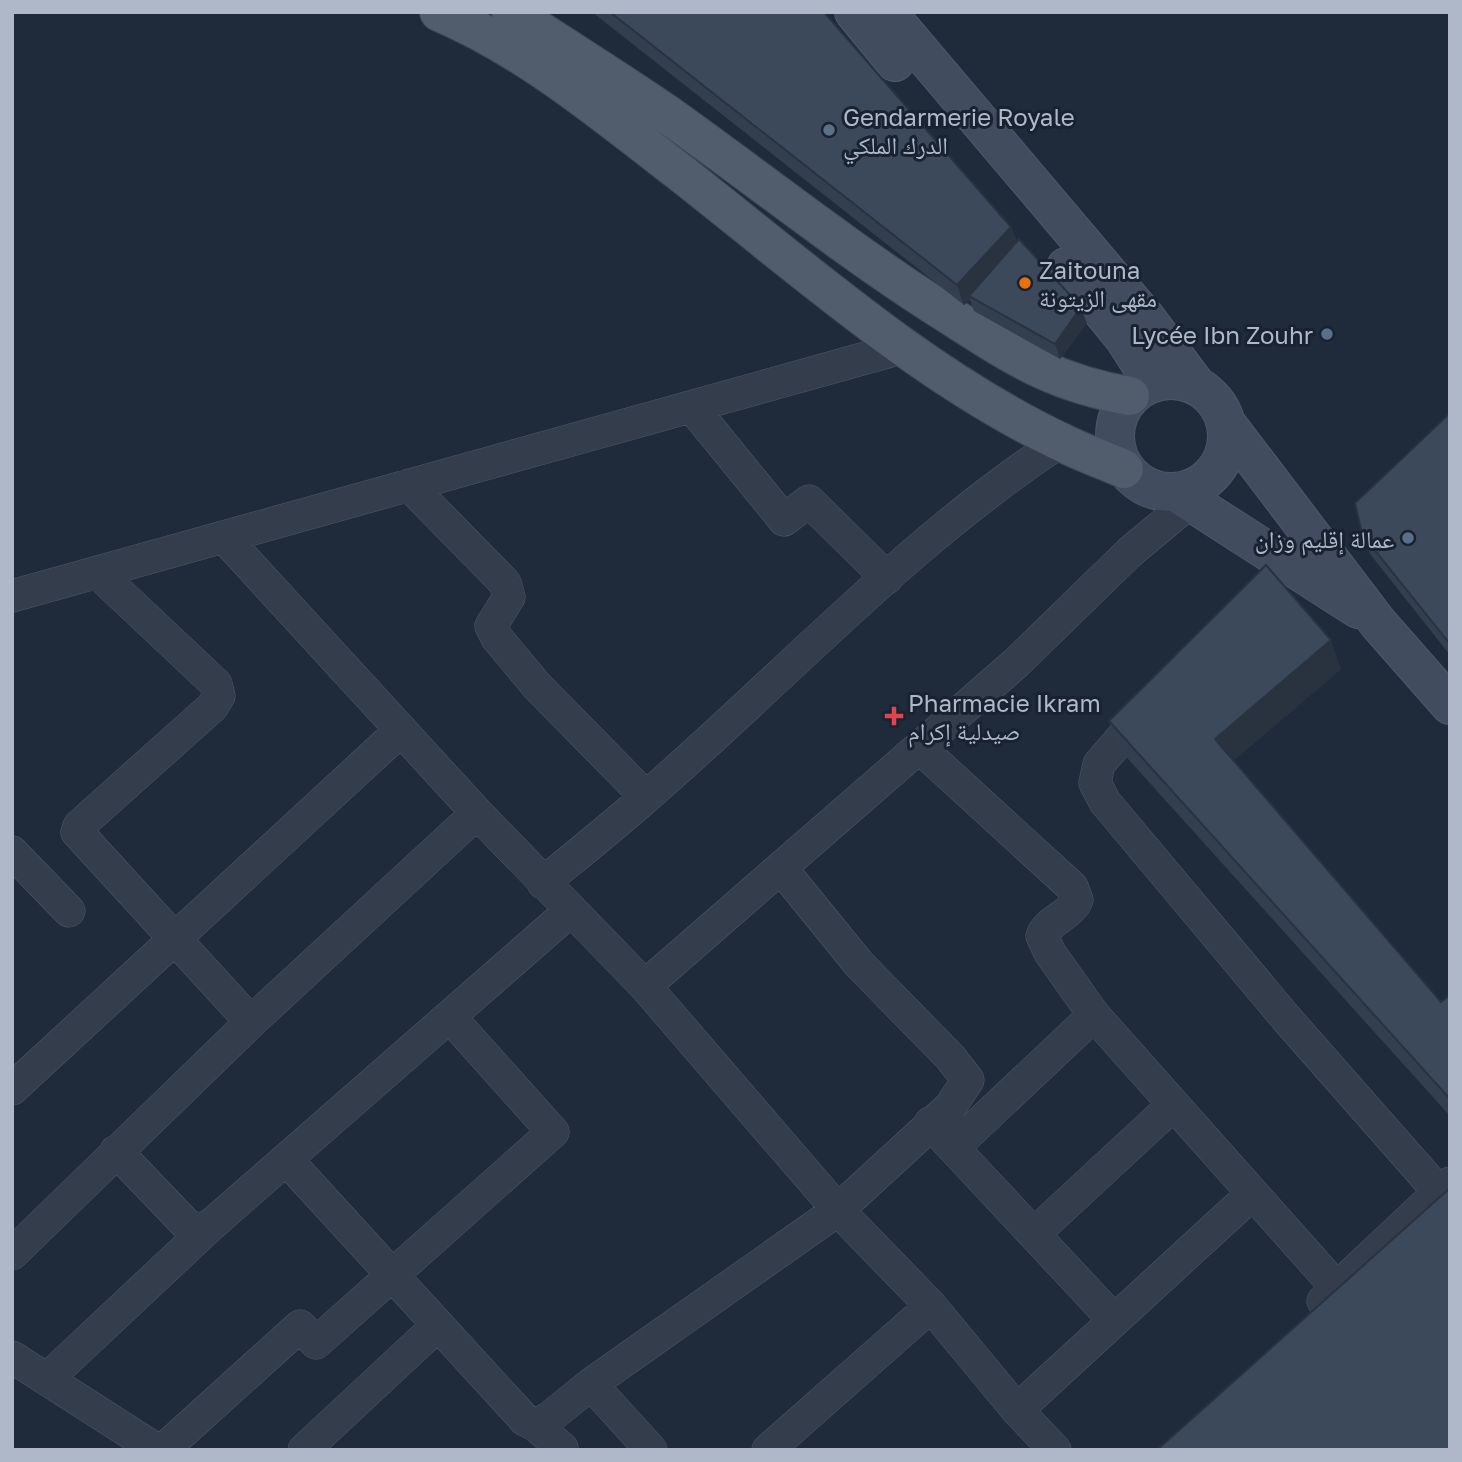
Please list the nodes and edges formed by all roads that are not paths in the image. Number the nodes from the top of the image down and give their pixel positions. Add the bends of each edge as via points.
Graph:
1 (439, 12) edge
2 (512, 12) edge
3 (854, 12) edge
4 (887, 12) edge
5 (905, 347) junction
6 (1196, 385) junction
7 (1141, 389) junction
8 (692, 407) junction
9 (1226, 423) junction
10 (1060, 442) junction
11 (1124, 468) junction
12 (409, 485) junction
13 (1184, 497) junction
14 (224, 537) junction
15 (98, 573) junction
16 (887, 578) junction
17 (12, 596) edge
18 (1378, 623) junction
19 (1166, 688) edge
20 (1450, 705) edge
21 (401, 730) junction
22 (919, 748) junction
23 (646, 797) junction
24 (477, 813) junction
25 (12, 852) edge
26 (781, 868) junction
27 (543, 883) junction
28 (69, 911) dead end
29 (570, 911) junction
30 (174, 939) junction
31 (645, 986) junction
32 (1094, 1015) junction
33 (450, 1017) junction
34 (251, 1022) junction
35 (12, 1089) edge
36 (1172, 1107) junction
37 (930, 1123) junction
38 (953, 1148) junction
39 (116, 1151) junction
40 (288, 1160) junction
41 (1444, 1188) edge
42 (1252, 1194) junction
43 (838, 1210) junction
44 (211, 1225) junction
45 (1035, 1233) junction
46 (12, 1254) edge
47 (393, 1275) junction
48 (1338, 1288) junction
49 (932, 1306) junction
50 (1113, 1319) junction
51 (1298, 1324) edge
52 (438, 1325) junction
53 (12, 1357) edge
54 (47, 1379) junction
55 (591, 1384) junction
56 (1017, 1410) junction
57 (535, 1425) junction
58 (157, 1450) edge
59 (163, 1450) edge
60 (304, 1450) edge
61 (560, 1450) edge
62 (650, 1450) edge
63 (768, 1450) edge
64 (1055, 1450) edge

1 - 5 main road via 529,60
2 - 7 main road via 666,114 858,257 1035,369 1069,383
3 - 7 main road via 1125,338
4 - 6 main road via 1146,318
5 - 8 street
5 - 10 main road via 1004,412
6 - 7 main road via 1175,379
6 - 9 main road via 1210,394
7 - 11 main road via 1119,413 1114,431
8 - 12 street
8 - 16 street via 784,520 809,502
9 - 13 main road via 1228,442 1217,468
9 - 18 main road
10 - 11 main road
10 - 16 street via 1016,471
11 - 13 main road via 1139,483
12 - 14 street
12 - 23 street via 505,583 509,597 491,626 496,638
13 - 18 main road via 1272,570
13 - 22 street via 1016,663
14 - 15 street
14 - 21 street
15 - 17 street
15 - 30 street via 216,684 219,696 77,832
16 - 23 street
18 - 20 main road
19 - 41 street via 1099,764 1097,788 1122,826
21 - 24 street
21 - 30 street
22 - 26 street
22 - 32 street via 1073,887 1074,907 1042,936
23 - 27 street
24 - 27 street
24 - 34 street
25 - 28 street
26 - 31 street
26 - 37 street via 859,964 968,1080 961,1094
27 - 29 street
29 - 31 street
29 - 33 street
30 - 34 street
30 - 35 street
31 - 43 street
32 - 36 street
32 - 38 street
33 - 40 street
33 - 47 street via 553,1132
34 - 39 street
36 - 42 street
36 - 45 street
37 - 38 street
37 - 43 street
38 - 45 street
39 - 44 street via 187,1225 199,1230
39 - 46 street
40 - 44 street
40 - 47 street
41 - 48 street
42 - 48 street
42 - 50 street
43 - 49 street
43 - 55 street
44 - 54 street
45 - 50 street
47 - 52 street
47 - 59 street via 316,1343 300,1326
48 - 51 street
49 - 56 street
49 - 63 street
50 - 56 street
52 - 57 street via 525,1420
52 - 60 street
53 - 54 street
54 - 58 street
55 - 57 street
55 - 62 street
56 - 64 street
57 - 61 street

